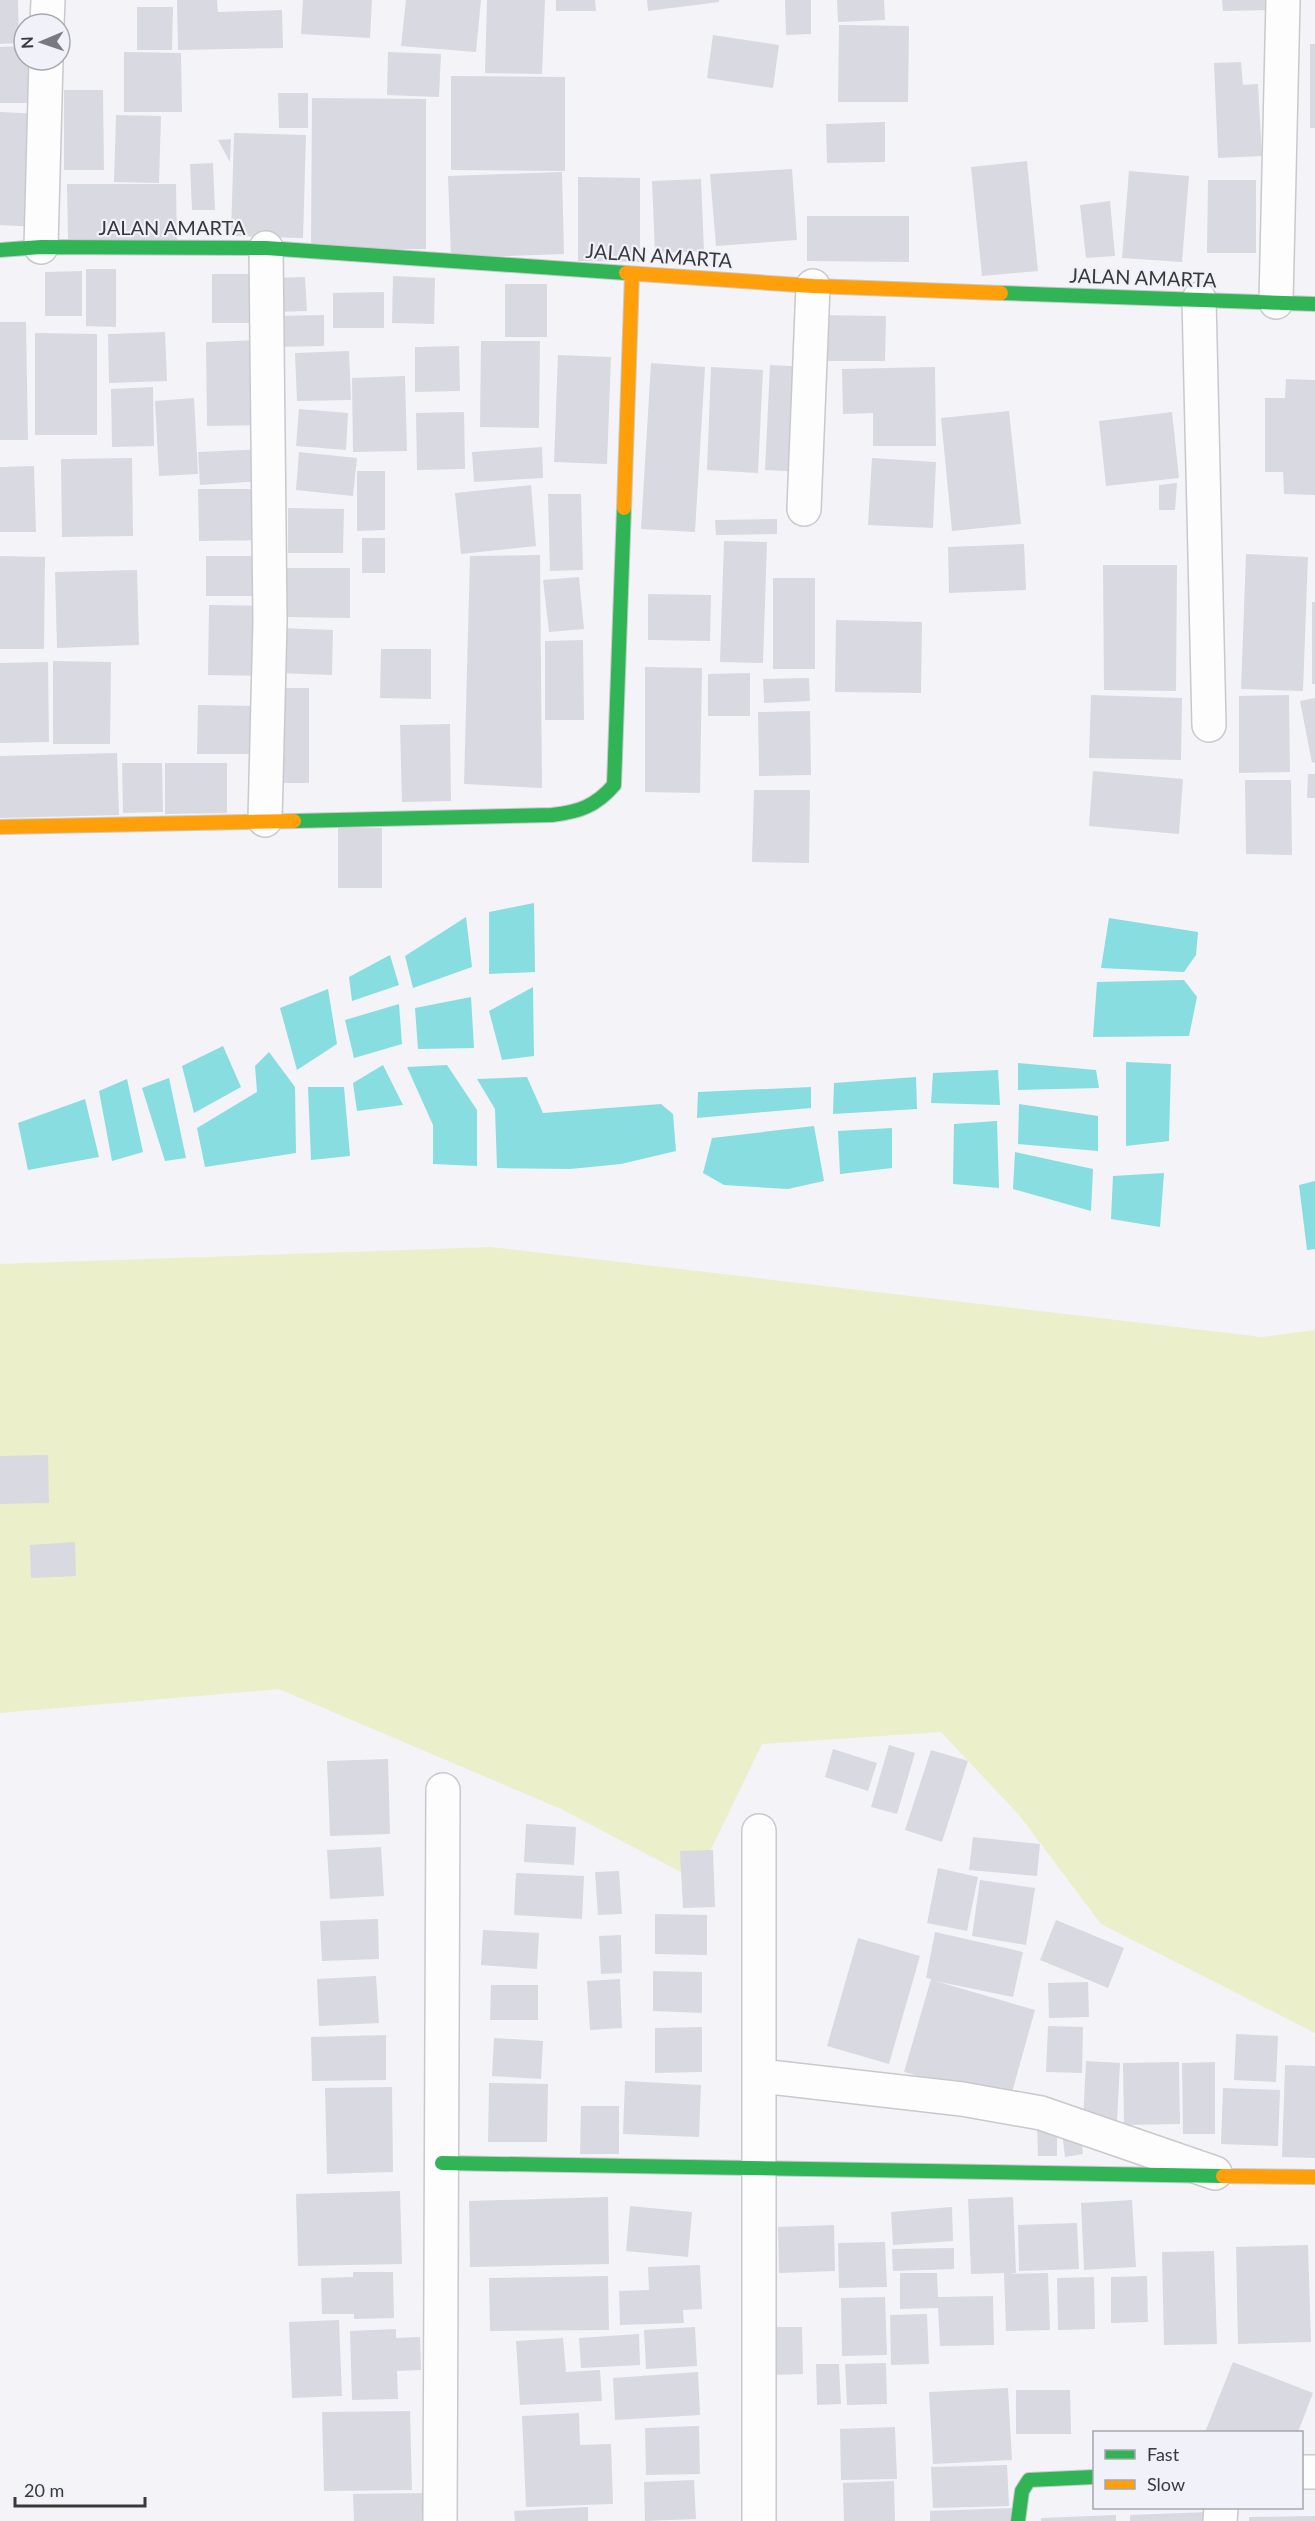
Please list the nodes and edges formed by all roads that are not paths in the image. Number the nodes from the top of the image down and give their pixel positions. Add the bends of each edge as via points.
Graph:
1 (1283, 0) edge
2 (46, 72) edge
3 (41, 247) junction
4 (266, 248) junction
5 (0, 250) edge
6 (632, 273) junction
7 (813, 286) junction
8 (1199, 299) junction
9 (1276, 302) junction
10 (1315, 304) edge
11 (804, 509) dead end
12 (1209, 725) dead end
13 (265, 820) junction
14 (0, 827) edge
15 (443, 1790) dead end
16 (759, 1831) dead end
17 (760, 2076) junction
18 (442, 2163) junction
19 (758, 2170) junction
20 (1222, 2176) junction
21 (1315, 2176) edge
22 (1093, 2477) edge
23 (440, 2521) edge
24 (759, 2521) edge
25 (1018, 2521) edge

1 - 9 street
2 - 3 street
3 - 4 street, JALAN AMARTA
3 - 5 street, JALAN AMARTA
4 - 6 street, JALAN AMARTA
4 - 13 street via 270,622
6 - 7 street, JALAN AMARTA
6 - 13 street via 614,785 600,803 585,811 552,815
7 - 8 street, JALAN AMARTA
7 - 11 street
8 - 9 street, JALAN AMARTA
8 - 12 street
9 - 10 street, JALAN AMARTA
13 - 14 street
15 - 18 street
16 - 17 street
17 - 19 street
17 - 20 street via 962,2099 1041,2113
18 - 19 street
18 - 23 street
19 - 20 street
19 - 24 street
20 - 21 street
22 - 25 street via 1029,2480 1022,2491

